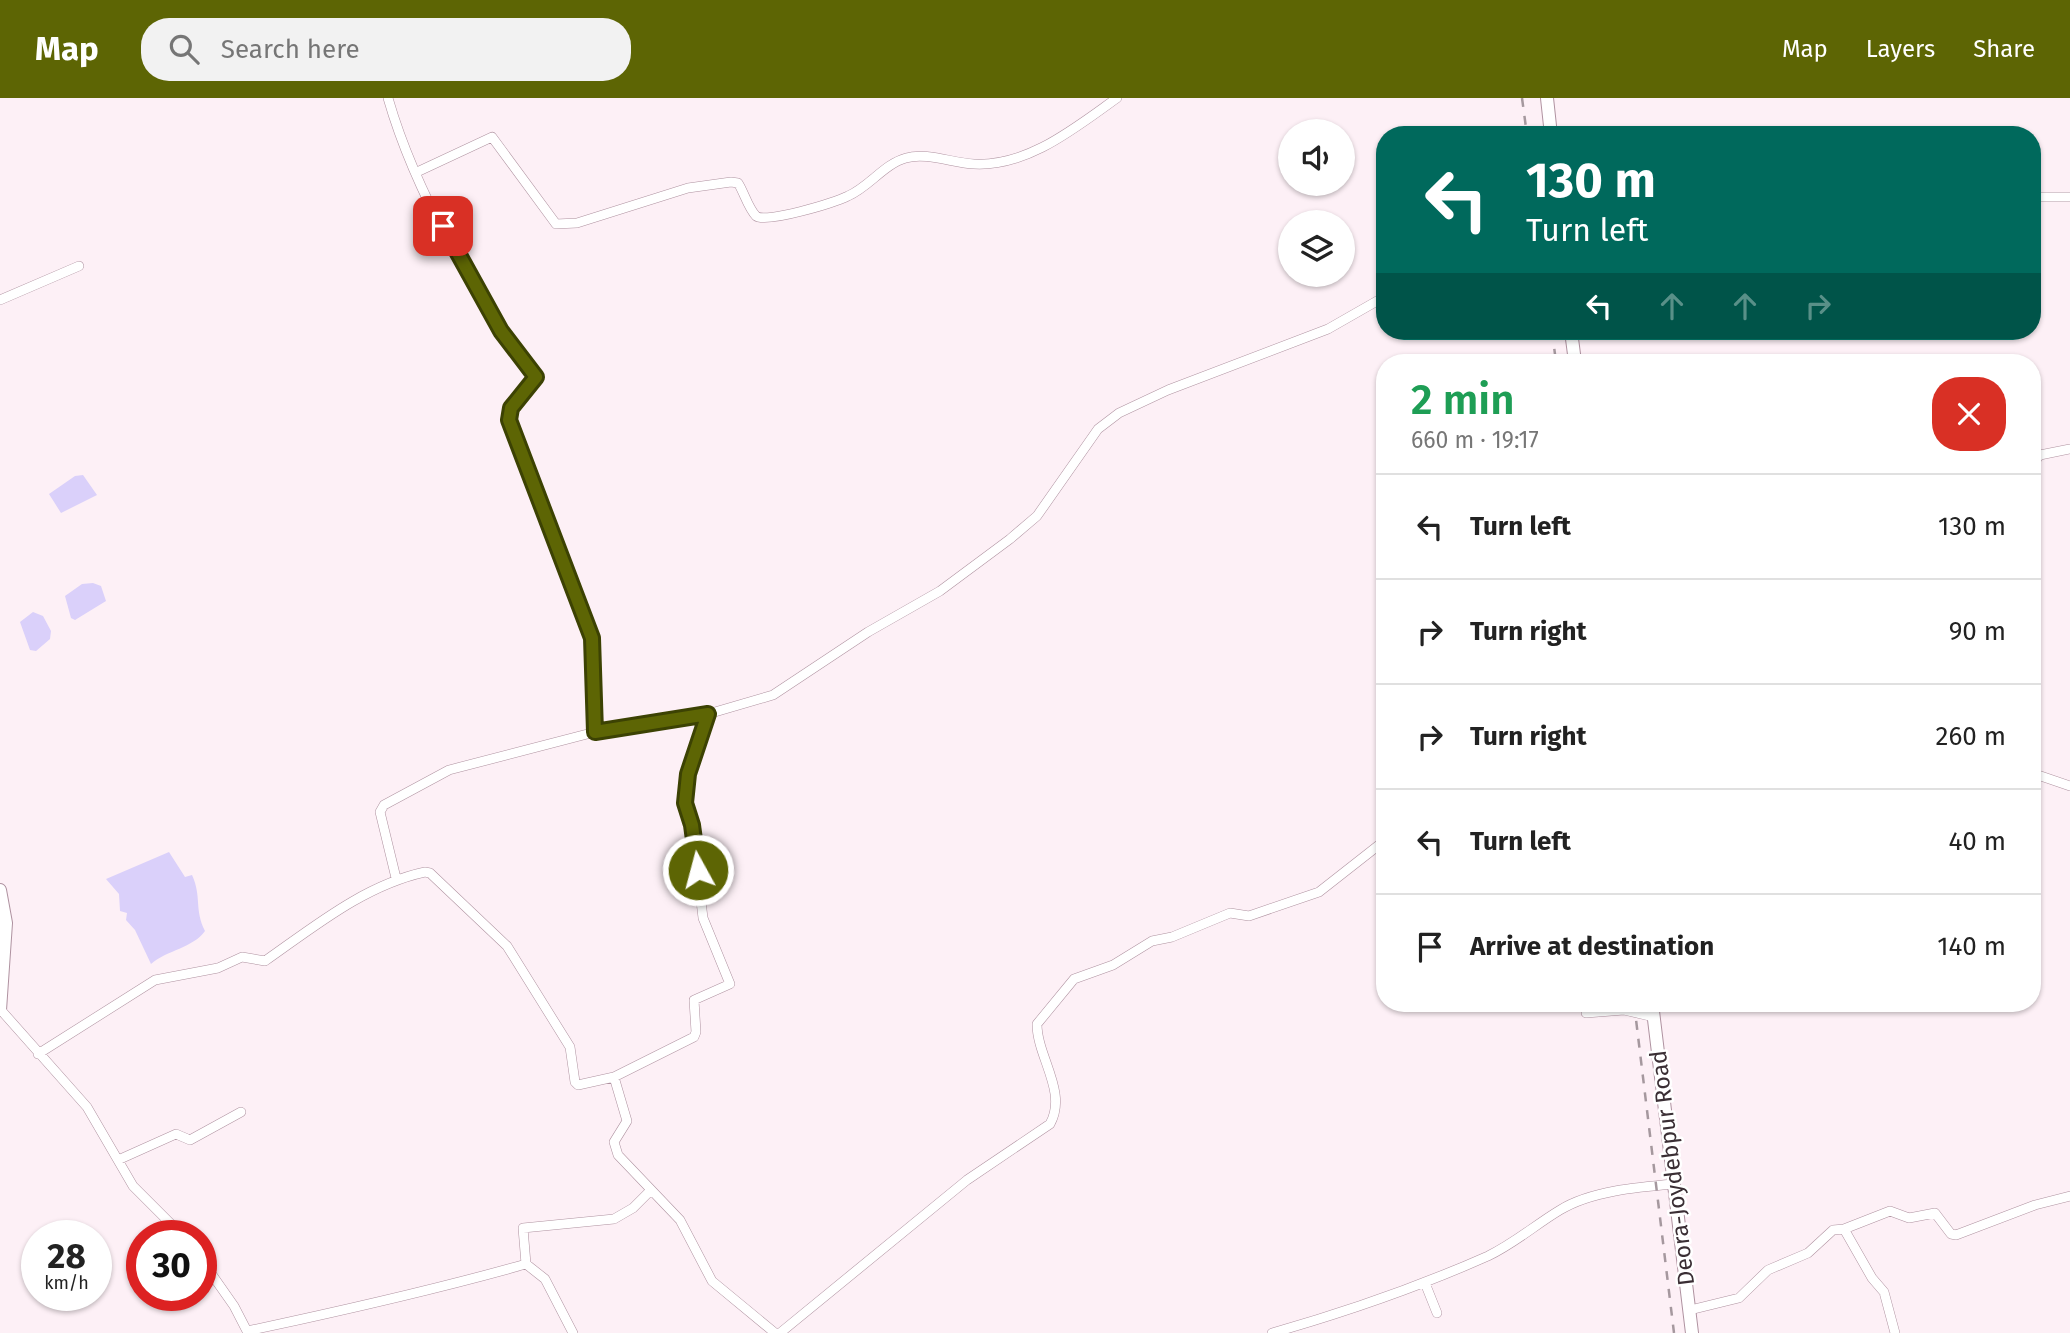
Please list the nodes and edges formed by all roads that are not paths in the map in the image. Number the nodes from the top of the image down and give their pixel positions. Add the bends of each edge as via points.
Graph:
1 (388, 98) edge
2 (1117, 98) edge
3 (1547, 98) edge
4 (1550, 126) edge
5 (417, 172) junction
6 (2041, 197) edge
7 (2070, 197) edge
8 (79, 266) dead end
9 (0, 300) edge
10 (1376, 302) edge
11 (2070, 449) edge
12 (2041, 455) edge
13 (708, 714) junction
14 (595, 732) junction
15 (2041, 776) edge
16 (2070, 786) edge
17 (1376, 847) edge
18 (396, 878) junction
19 (0, 890) edge
20 (0, 1010) edge
21 (1599, 1012) edge
22 (1633, 1012) edge
23 (1653, 1012) edge
24 (1586, 1013) dead end
25 (1654, 1017) junction
26 (38, 1054) junction
27 (614, 1077) junction
28 (241, 1112) dead end
29 (118, 1160) junction
30 (1674, 1184) junction
31 (650, 1191) junction
32 (2070, 1196) edge
33 (167, 1220) edge
34 (1844, 1229) junction
35 (526, 1265) junction
36 (217, 1282) edge
37 (1424, 1283) junction
38 (1690, 1310) junction
39 (1437, 1313) dead end
40 (248, 1332) edge
41 (573, 1333) edge
42 (778, 1333) edge
43 (1272, 1333) edge
44 (1692, 1333) edge
45 (1895, 1333) edge

1 - 5 street
2 - 5 street via 1063,136 1026,155 977,164 904,158 849,196 762,219 755,215 738,183 732,182 688,188 577,223 556,225 492,136
3 - 4 street
5 - 14 street via 501,331 536,377 511,408 509,420 592,638
6 - 7 street
8 - 9 street
10 - 13 street via 1328,329 1119,413 1098,429 1037,516 940,591 773,695
11 - 12 street
13 - 14 street
13 - 27 street via 688,774 685,806 692,825 703,918 730,984 694,1000 694,1037
14 - 18 street via 449,770 384,805 380,811
15 - 16 street
17 - 42 street via 1319,892 1249,916 1230,913 1152,941 1113,965 1074,979 1037,1024 1055,1096 1050,1124 967,1181
18 - 26 street via 331,915 265,961 242,957 218,968 155,980
18 - 27 street via 430,873 507,946 570,1047 575,1082 584,1085
19 - 20 street via 6,923
20 - 26 street
21 - 24 street
22 - 25 street
23 - 25 street, Deora-Joydebpur Road
25 - 30 street, Deora-Joydebpur Road
26 - 29 street via 87,1107
27 - 31 street via 627,1121 614,1142 615,1149
28 - 29 street via 190,1140 176,1134
29 - 33 street via 133,1186
30 - 37 street via 1591,1197 1570,1205 1520,1240
30 - 38 street, Deora-Joydebpur Road
31 - 35 street via 614,1219 526,1226 521,1234
31 - 42 street via 680,1220 712,1281
32 - 34 street via 2029,1206 1956,1235 1931,1212 1909,1218 1890,1211
34 - 38 street via 1827,1234 1801,1257 1771,1268 1739,1298
34 - 45 street via 1884,1292
35 - 40 street via 415,1296
35 - 41 street via 545,1279
36 - 40 street
37 - 39 street
37 - 43 street
38 - 44 street, Deora-Joydebpur Road

